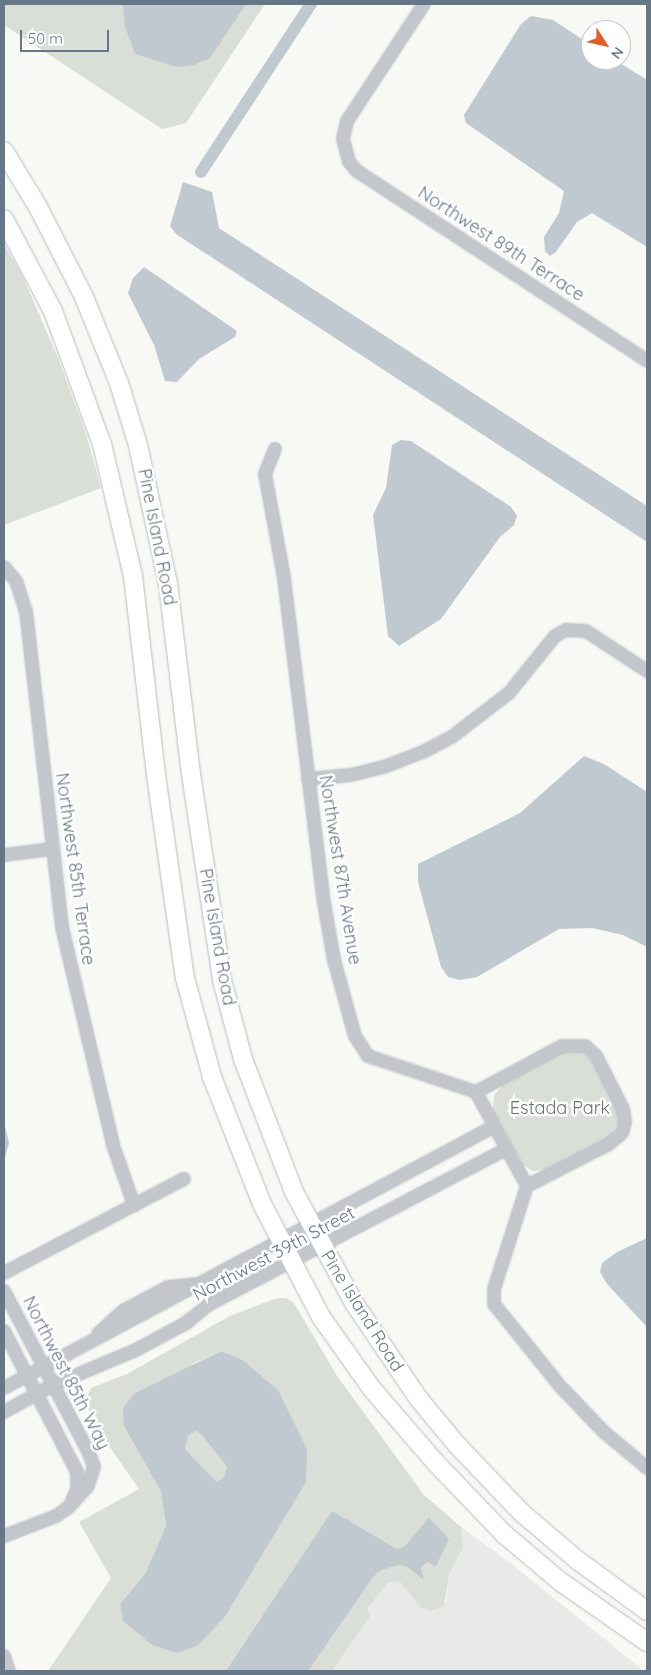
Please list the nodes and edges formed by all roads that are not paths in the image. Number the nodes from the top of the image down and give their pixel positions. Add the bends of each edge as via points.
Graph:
1 (424, 4) edge
2 (4, 151) edge
3 (4, 219) edge
4 (647, 361) edge
5 (275, 449) dead end
6 (4, 567) edge
7 (647, 672) edge
8 (308, 779) junction
9 (52, 849) junction
10 (4, 855) edge
11 (476, 1092) junction
12 (493, 1126) junction
13 (505, 1150) junction
14 (184, 1178) dead end
15 (527, 1186) junction
16 (134, 1205) junction
17 (309, 1223) junction
18 (279, 1240) junction
19 (322, 1248) junction
20 (292, 1263) junction
21 (4, 1272) edge
22 (4, 1291) edge
23 (4, 1331) edge
24 (44, 1368) junction
25 (28, 1376) junction
26 (53, 1385) junction
27 (4, 1388) edge
28 (38, 1394) junction
29 (4, 1412) edge
30 (647, 1468) edge
31 (69, 1507) junction
32 (4, 1536) edge
33 (647, 1611) edge
34 (647, 1642) edge
35 (4, 1656) edge
36 (9, 1671) edge

1 - 4 street, Northwest 89th Terrace via 347,121 343,148 357,171
2 - 17 main road, Pine Island Road via 38,207 84,297 119,383 138,445 168,584 191,774 222,980 249,1078 269,1133
3 - 18 main road, Pine Island Road via 53,311 102,444 133,576 156,775 185,978 212,1077
5 - 8 street, Northwest 87th Avenue via 265,474 284,578
6 - 9 street, Northwest 85th Terrace via 16,581 26,611
7 - 8 street via 586,631 566,624 509,693 453,736 384,767 351,775
8 - 11 street, Northwest 87th Avenue via 334,960 355,1036 367,1058
9 - 10 street
9 - 16 street, Northwest 85th Terrace via 62,927 87,1043 113,1145
11 - 12 street
11 - 15 street via 562,1046 582,1040 596,1056 623,1109 629,1129 609,1144
12 - 13 street
12 - 17 street, Northwest 39th Street
13 - 15 street
13 - 19 street, Northwest 39th Street
14 - 16 street
15 - 30 street via 494,1289 494,1304 560,1386 604,1432
16 - 21 street
17 - 18 street, Northwest 39th Street
17 - 19 main road, Pine Island Road
18 - 20 main road, Pine Island Road
18 - 24 street, Northwest 39th Street
19 - 20 street, Northwest 39th Street
19 - 33 main road, Pine Island Road via 418,1398 457,1445 522,1513 576,1559
20 - 26 street, Northwest 39th Street via 208,1305 186,1323 136,1350
20 - 34 main road, Pine Island Road via 321,1318 366,1382 468,1498 561,1582
22 - 24 street, Northwest 85th Way
23 - 25 street, Northwest 85th Way
24 - 25 street, Northwest 39th Street
24 - 26 street, Northwest 85th Way
25 - 27 street, Northwest 39th Street
25 - 28 street, Northwest 85th Way
26 - 28 street, Northwest 39th Street
26 - 31 street, Northwest 85th Way via 94,1467 88,1486
28 - 29 street, Northwest 39th Street
28 - 31 street, Northwest 85th Way via 77,1472 77,1490
31 - 32 street
35 - 36 street

